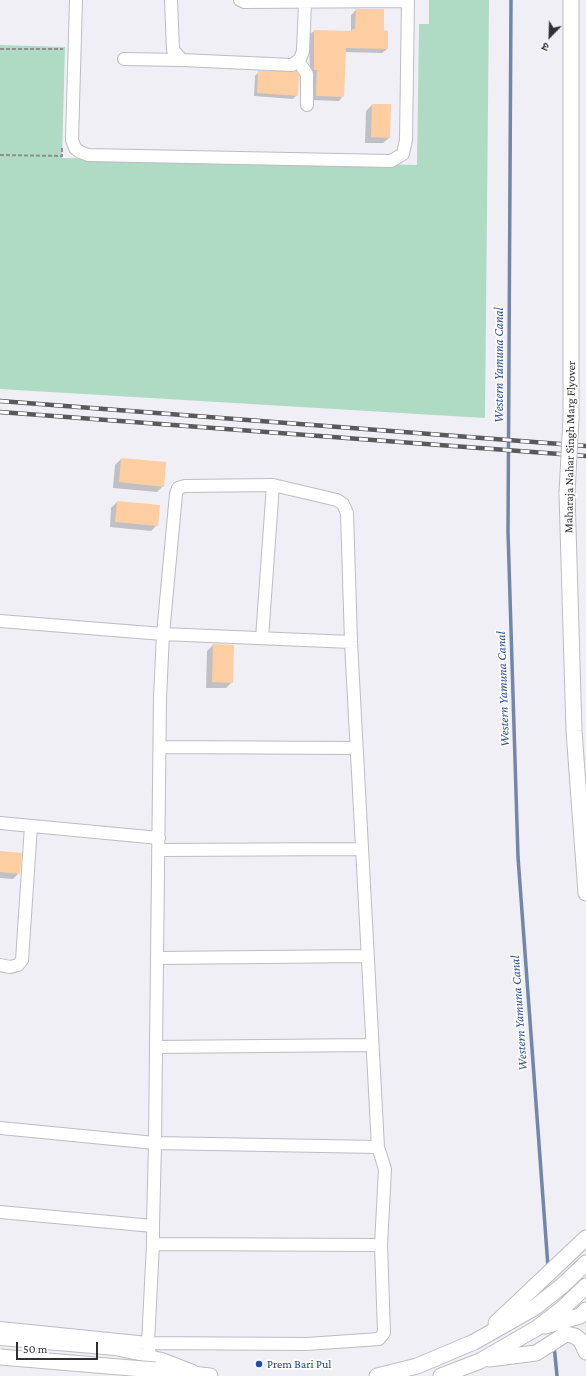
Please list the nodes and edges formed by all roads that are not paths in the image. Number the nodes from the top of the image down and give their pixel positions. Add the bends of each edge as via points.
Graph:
1 (76, 0) edge
2 (171, 0) edge
3 (240, 0) edge
4 (408, 0) edge
5 (571, 0) edge
6 (372, 1) edge
7 (305, 2) junction
8 (124, 60) dead end
9 (182, 60) junction
10 (298, 61) junction
11 (308, 105) dead end
12 (273, 485) junction
13 (0, 621) edge
14 (163, 634) junction
15 (262, 638) junction
16 (350, 642) junction
17 (160, 747) junction
18 (356, 748) junction
19 (0, 823) edge
20 (32, 826) junction
21 (159, 838) junction
22 (362, 849) junction
23 (158, 850) junction
24 (585, 886) edge
25 (367, 956) junction
26 (157, 958) junction
27 (0, 965) edge
28 (372, 1045) junction
29 (156, 1047) junction
30 (0, 1128) edge
31 (154, 1143) junction
32 (378, 1147) junction
33 (0, 1212) edge
34 (153, 1226) junction
35 (586, 1238) edge
36 (153, 1244) junction
37 (381, 1245) junction
38 (586, 1264) edge
39 (586, 1286) edge
40 (586, 1310) edge
41 (565, 1321) junction
42 (0, 1328) edge
43 (0, 1338) edge
44 (148, 1342) junction
45 (474, 1342) junction
46 (586, 1352) edge
47 (0, 1357) edge
48 (480, 1361) junction
49 (152, 1363) junction
50 (205, 1376) edge
51 (210, 1376) edge
52 (377, 1376) edge
53 (441, 1376) edge

1 - 4 street via 72,140 80,152 88,155 391,160 403,154 406,140
2 - 9 street via 173,50
3 - 7 street
4 - 6 street
5 - 24 main road, Maharaja Nahar Singh Marg Flyover, bridge via 571,418 567,493 574,731
6 - 7 street
7 - 10 street via 303,51
8 - 9 street
9 - 10 street via 292,65
10 - 11 street via 307,74
12 - 14 street via 178,488
12 - 15 street
12 - 16 street via 337,500 343,504 347,514
13 - 14 street
14 - 15 street
14 - 17 street
15 - 16 street
16 - 18 street
17 - 18 street
17 - 21 street
18 - 22 street
19 - 20 street
20 - 21 street
20 - 27 street via 22,960 10,967
21 - 23 street
22 - 23 street
22 - 25 street
23 - 26 street
25 - 26 street
25 - 28 street
26 - 29 street
28 - 29 street
28 - 32 street
29 - 31 street
30 - 31 street
31 - 32 street
31 - 34 street
32 - 37 street via 385,1169
33 - 34 street
34 - 36 street
35 - 45 main road
36 - 37 street
36 - 44 street
37 - 44 street via 385,1326 384,1334 379,1339 307,1344
38 - 45 main road via 534,1308
39 - 41 main road
40 - 41 main road via 580,1316
41 - 46 main road via 581,1341
41 - 48 main road via 537,1328
41 - 48 main road via 536,1353
42 - 44 street
43 - 49 street via 114,1349
44 - 49 street
45 - 52 main road via 416,1366
47 - 49 main road, bridge
48 - 53 main road
49 - 50 main road
50 - 51 main road

